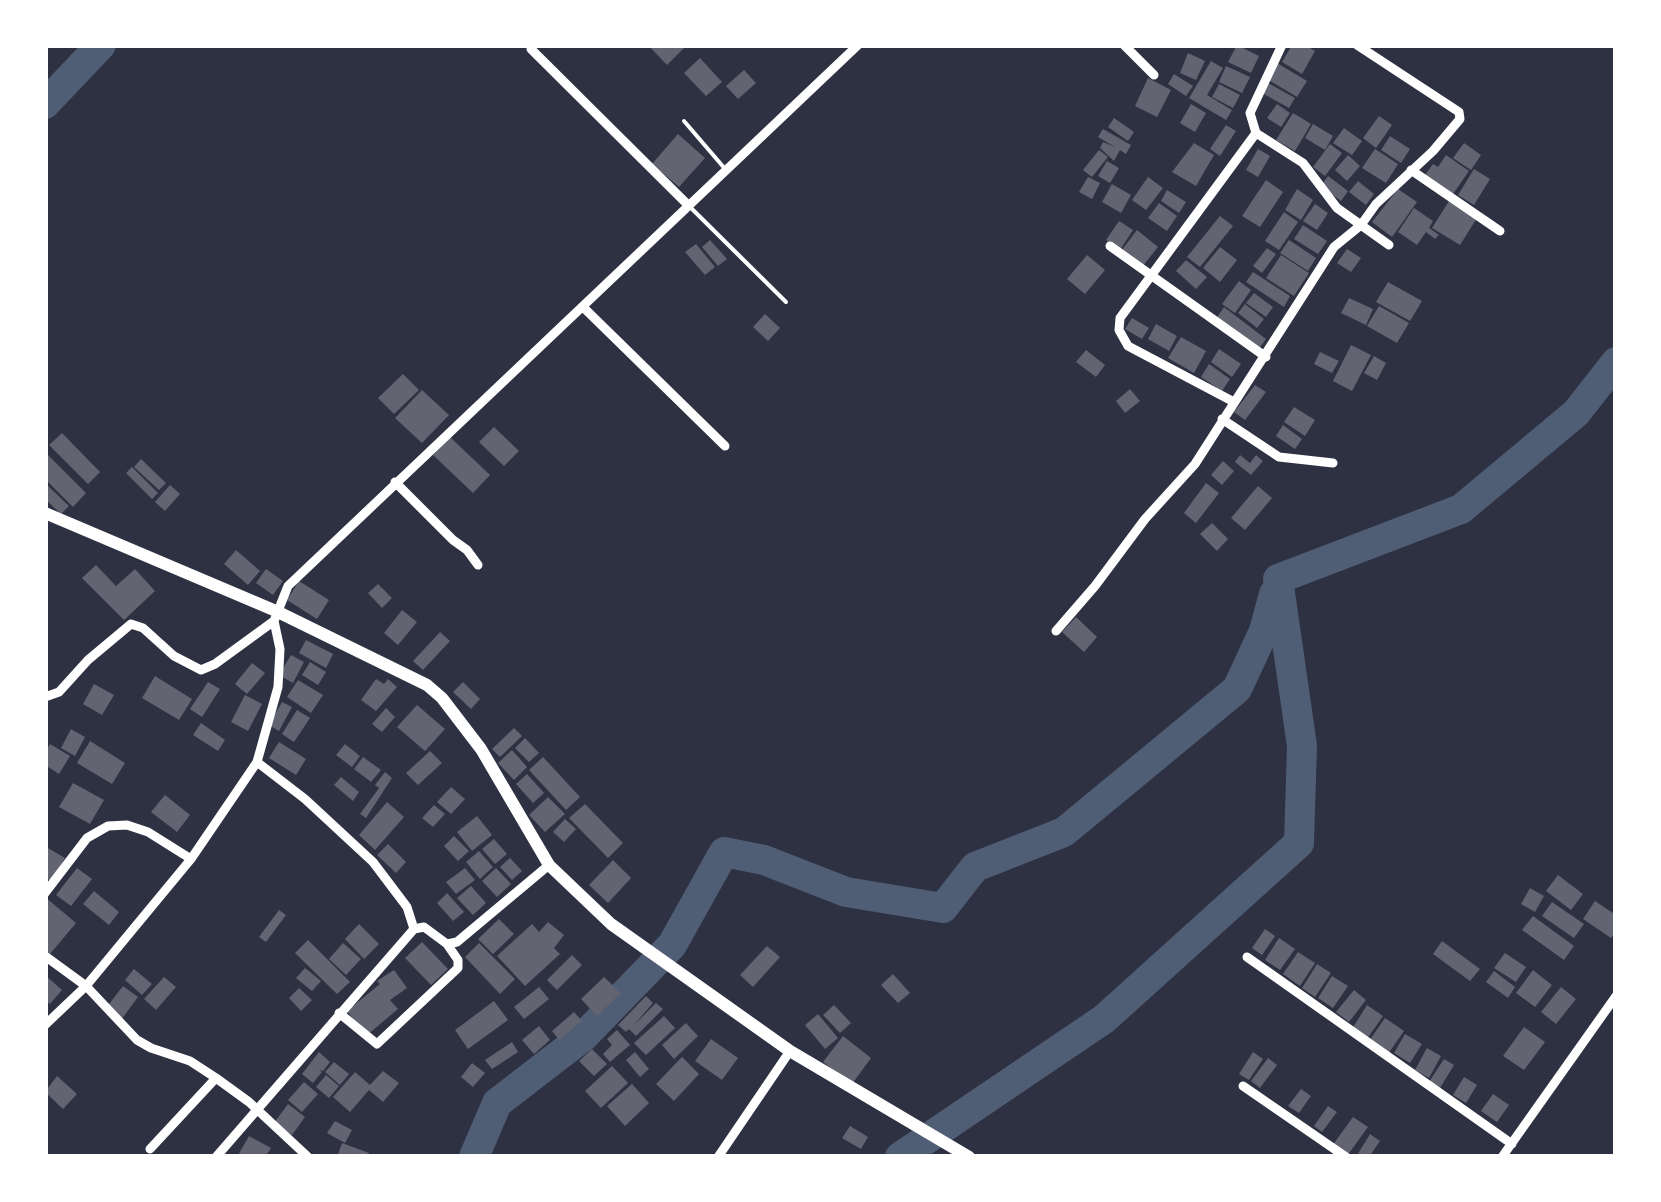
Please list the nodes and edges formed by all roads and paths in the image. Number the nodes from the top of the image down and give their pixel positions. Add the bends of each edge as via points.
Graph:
1 (858, 45) edge
2 (1124, 45) edge
3 (1282, 45) edge
4 (1358, 45) edge
5 (532, 48) dead end
6 (1154, 75) dead end
7 (684, 122) dead end
8 (1256, 132) junction
9 (726, 170) junction
10 (1411, 170) junction
11 (689, 206) junction
12 (1361, 225) junction
13 (1500, 231) dead end
14 (1389, 244) dead end
15 (1110, 246) dead end
16 (1150, 276) junction
17 (786, 302) dead end
18 (584, 308) junction
19 (1266, 357) junction
20 (1234, 402) junction
21 (1222, 419) junction
22 (724, 446) dead end
23 (1333, 463) dead end
24 (395, 482) junction
25 (45, 512) edge
26 (478, 565) dead end
27 (275, 616) junction
28 (1056, 631) dead end
29 (45, 697) edge
30 (257, 762) junction
31 (191, 859) junction
32 (549, 865) junction
33 (45, 892) edge
34 (414, 929) junction
35 (446, 944) junction
36 (45, 956) edge
37 (1246, 957) dead end
38 (86, 986) junction
39 (1616, 996) edge
40 (340, 1013) junction
41 (45, 1026) edge
42 (790, 1051) junction
43 (216, 1078) junction
44 (1243, 1086) dead end
45 (256, 1108) junction
46 (1512, 1144) junction
47 (150, 1149) dead end
48 (216, 1157) edge
49 (308, 1157) edge
50 (718, 1157) edge
51 (970, 1157) edge
52 (1346, 1157) edge
53 (1502, 1157) edge

1 - 9 street
2 - 6 street
3 - 8 street via 1250,113
4 - 10 street via 1459,112 1452,130
5 - 11 street
7 - 9 lane
8 - 12 street via 1302,163 1337,208
8 - 16 street
9 - 11 street
10 - 12 street
10 - 13 street
11 - 17 lane
11 - 18 street
12 - 14 street
12 - 19 street via 1334,247
15 - 16 street
16 - 19 street
16 - 20 street via 1120,318 1122,340
18 - 22 street
18 - 24 street
19 - 20 street
20 - 21 street
21 - 23 street via 1279,458
21 - 28 street via 1195,464
24 - 26 street
24 - 27 street via 288,586
25 - 27 main road
27 - 29 street via 201,670 131,624 59,692
27 - 30 street via 278,687
27 - 32 main road via 411,675 442,698 481,749
30 - 31 street
30 - 34 street via 373,862 407,907
31 - 33 street via 148,832 108,826 86,838
31 - 38 street
32 - 35 street
32 - 42 main road via 611,924
34 - 35 street via 424,927
34 - 40 street
35 - 40 street via 458,968 377,1044
36 - 38 street
37 - 46 street
38 - 41 street
38 - 43 street via 144,1045 190,1060
39 - 46 street
40 - 45 street
42 - 50 street
42 - 51 main road
43 - 45 street
43 - 47 street
44 - 52 street
45 - 48 street
45 - 49 street
46 - 53 street

